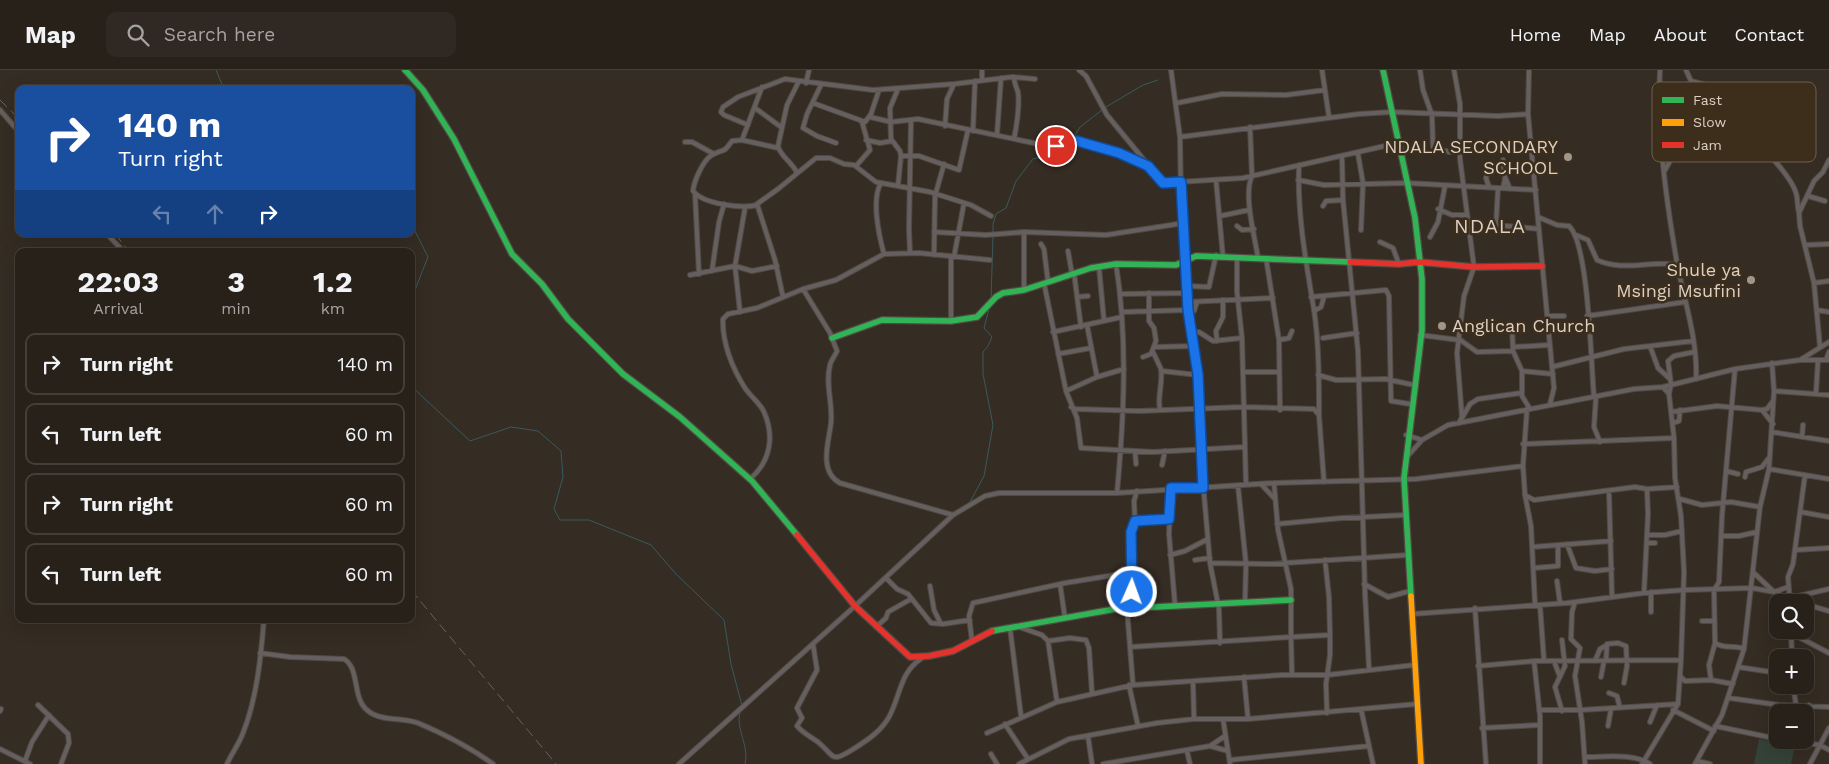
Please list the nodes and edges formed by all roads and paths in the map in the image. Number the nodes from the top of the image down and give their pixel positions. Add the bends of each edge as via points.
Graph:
1 (405, 70) edge
2 (809, 70) edge
3 (982, 70) edge
4 (1080, 70) edge
5 (1170, 70) edge
6 (1322, 70) edge
7 (1384, 70) edge
8 (1420, 70) edge
9 (1454, 70) edge
10 (1529, 70) edge
11 (1686, 70) edge
12 (1014, 77) junction
13 (1001, 78) junction
14 (1035, 79) dead end
15 (982, 80) junction
16 (975, 81) junction
17 (1695, 82) edge
18 (798, 83) junction
19 (806, 83) junction
20 (954, 84) junction
21 (821, 85) junction
22 (762, 87) junction
23 (898, 89) junction
24 (879, 90) junction
25 (1325, 90) junction
26 (813, 102) junction
27 (1177, 103) junction
28 (755, 108) junction
29 (0, 110) edge
30 (1392, 112) junction
31 (1432, 114) junction
32 (1528, 114) junction
33 (1460, 115) junction
34 (870, 117) junction
35 (1329, 117) junction
36 (911, 120) junction
37 (862, 122) junction
38 (890, 122) junction
39 (748, 125) junction
40 (945, 126) junction
41 (15, 127) edge
42 (781, 127) junction
43 (1250, 127) junction
44 (971, 131) junction
45 (997, 135) junction
46 (1180, 137) junction
47 (1014, 139) junction
48 (742, 140) junction
49 (866, 140) junction
50 (892, 141) junction
51 (685, 142) dead end
52 (836, 143) dead end
53 (1398, 143) junction
54 (778, 148) junction
55 (1460, 152) junction
56 (714, 154) junction
57 (1358, 154) junction
58 (901, 156) junction
59 (912, 157) junction
60 (1342, 157) junction
61 (1503, 160) dead end
62 (1829, 160) edge
63 (1663, 162) edge
64 (1669, 162) edge
65 (1774, 162) edge
66 (944, 164) junction
67 (1299, 165) junction
68 (856, 166) junction
69 (1148, 166) junction
70 (1489, 169) dead end
71 (1664, 172) junction
72 (1823, 172) junction
73 (798, 173) junction
74 (1829, 175) edge
75 (1252, 176) junction
76 (1505, 177) junction
77 (1216, 180) junction
78 (1298, 180) junction
79 (1181, 182) junction
80 (881, 183) junction
81 (1363, 183) junction
82 (1407, 183) junction
83 (1342, 184) junction
84 (1535, 184) junction
85 (898, 185) junction
86 (1445, 186) junction
87 (1466, 186) junction
88 (1489, 187) junction
89 (1498, 188) junction
90 (1504, 188) junction
91 (910, 189) junction
92 (1510, 189) junction
93 (1530, 190) junction
94 (1536, 190) junction
95 (695, 193) junction
96 (936, 194) junction
97 (1808, 196) junction
98 (1343, 200) junction
99 (1825, 201) dead end
100 (964, 203) junction
101 (724, 204) junction
102 (757, 205) junction
103 (1323, 206) dead end
104 (745, 208) junction
105 (1438, 209) junction
106 (1249, 210) junction
107 (1799, 212) junction
108 (1466, 215) junction
109 (990, 216) dead end
110 (1220, 216) junction
111 (1538, 217) junction
112 (1184, 223) junction
113 (1237, 226) dead end
114 (1254, 229) junction
115 (1539, 229) junction
116 (1361, 230) dead end
117 (934, 232) junction
118 (1024, 232) junction
119 (959, 233) junction
120 (1430, 236) dead end
121 (1576, 236) junction
122 (110, 237) edge
123 (1380, 242) dead end
124 (1041, 244) dead end
125 (1829, 244) edge
126 (1806, 245) junction
127 (120, 248) edge
128 (1185, 249) junction
129 (1068, 251) dead end
130 (910, 253) junction
131 (884, 254) junction
132 (934, 255) junction
133 (1216, 255) junction
134 (1196, 256) junction
135 (952, 257) junction
136 (1223, 257) junction
137 (1237, 257) junction
138 (1258, 258) junction
139 (1266, 258) junction
140 (1305, 258) junction
141 (990, 260) dead end
142 (1185, 262) junction
143 (1351, 262) junction
144 (1419, 262) junction
145 (1116, 264) junction
146 (1399, 264) junction
147 (1678, 265) junction
148 (735, 266) junction
149 (777, 266) junction
150 (1542, 266) junction
151 (1099, 267) junction
152 (1474, 267) junction
153 (712, 271) junction
154 (699, 274) junction
155 (1073, 274) junction
156 (690, 276) dead end
157 (1829, 281) edge
158 (1046, 282) junction
159 (1814, 283) junction
160 (1187, 286) junction
161 (803, 289) junction
162 (1024, 290) junction
163 (1149, 293) junction
164 (1187, 293) junction
165 (1120, 294) junction
166 (1353, 295) junction
167 (1088, 296) dead end
168 (782, 297) junction
169 (1077, 297) junction
170 (1311, 297) junction
171 (1324, 297) junction
172 (1238, 298) junction
173 (1273, 298) junction
174 (1223, 300) junction
175 (1188, 302) junction
176 (1197, 302) junction
177 (1685, 302) junction
178 (1148, 310) junction
179 (1314, 310) junction
180 (1817, 310) junction
181 (740, 312) junction
182 (1189, 312) junction
183 (1829, 312) edge
184 (1122, 315) junction
185 (1548, 316) junction
186 (1564, 316) dead end
187 (1588, 316) junction
188 (951, 321) junction
189 (1104, 321) junction
190 (1087, 325) junction
191 (1081, 327) junction
192 (1512, 328) dead end
193 (1292, 331) dead end
194 (1053, 332) junction
195 (1192, 333) junction
196 (1356, 334) junction
197 (1420, 335) junction
198 (832, 338) junction
199 (1242, 338) junction
200 (1323, 338) dead end
201 (1279, 340) junction
202 (1459, 340) junction
203 (1217, 341) junction
204 (1693, 341) junction
205 (1829, 342) edge
206 (1549, 345) junction
207 (1194, 346) junction
208 (1650, 346) junction
209 (1156, 347) junction
210 (1820, 347) junction
211 (1091, 348) junction
212 (1513, 349) junction
213 (1153, 351) junction
214 (1694, 352) junction
215 (1829, 352) edge
216 (1058, 354) junction
217 (1143, 357) dead end
218 (1590, 358) junction
219 (1800, 360) junction
220 (1818, 360) junction
221 (1828, 360) edge
222 (1772, 363) junction
223 (1552, 367) junction
224 (1124, 369) junction
225 (1735, 369) junction
226 (1161, 370) junction
227 (1522, 371) junction
228 (1243, 372) junction
229 (1278, 372) junction
230 (1696, 372) junction
231 (1553, 374) junction
232 (1198, 375) junction
233 (1318, 375) junction
234 (1097, 377) junction
235 (1703, 377) junction
236 (1696, 379) junction
237 (1358, 380) junction
238 (1390, 380) junction
239 (1671, 382) junction
240 (1414, 385) junction
241 (1663, 387) junction
242 (1066, 391) junction
243 (1774, 391) junction
244 (1522, 393) junction
245 (1816, 393) junction
246 (1669, 394) junction
247 (1829, 395) edge
248 (1595, 397) junction
249 (1774, 400) junction
250 (1319, 403) junction
251 (1410, 404) junction
252 (1550, 404) junction
253 (1732, 406) junction
254 (1071, 407) junction
255 (1243, 407) junction
256 (1199, 408) junction
257 (1314, 409) junction
258 (1528, 409) junction
259 (1160, 410) junction
260 (1280, 410) junction
261 (1680, 410) junction
262 (1762, 410) junction
263 (1124, 411) junction
264 (1671, 412) junction
265 (1320, 416) junction
266 (1463, 420) junction
267 (1673, 424) junction
268 (1772, 424) junction
269 (1803, 425) dead end
270 (1772, 432) junction
271 (1406, 434) junction
272 (1802, 437) junction
273 (1674, 438) junction
274 (1422, 440) junction
275 (1829, 441) edge
276 (1600, 442) junction
277 (1523, 444) junction
278 (1244, 447) junction
279 (1200, 448) junction
280 (1119, 450) junction
281 (1135, 451) junction
282 (1166, 451) junction
283 (1769, 457) junction
284 (1405, 460) junction
285 (1136, 464) dead end
286 (1162, 465) dead end
287 (1523, 466) junction
288 (1769, 469) junction
289 (1726, 471) junction
290 (1738, 474) dead end
291 (1805, 475) junction
292 (1745, 477) dead end
293 (1404, 478) junction
294 (750, 479) junction
295 (1362, 480) junction
296 (1829, 480) edge
297 (1324, 482) junction
298 (1274, 483) junction
299 (1261, 484) junction
300 (1246, 485) junction
301 (1238, 486) junction
302 (1677, 487) junction
303 (1171, 488) junction
304 (1203, 488) junction
305 (1647, 489) junction
306 (1136, 491) junction
307 (1609, 491) junction
308 (1117, 493) junction
309 (1525, 495) junction
310 (1274, 498) junction
311 (1680, 499) junction
312 (1723, 502) junction
313 (1760, 507) junction
314 (1801, 512) junction
315 (952, 515) junction
316 (1406, 515) junction
317 (1364, 517) junction
318 (1829, 517) edge
319 (1169, 519) junction
320 (1135, 521) junction
321 (1277, 524) junction
322 (1682, 531) junction
323 (1757, 532) junction
324 (1647, 535) junction
325 (1720, 536) junction
326 (1208, 539) junction
327 (1611, 541) junction
328 (1647, 543) junction
329 (1655, 543) dead end
330 (1567, 544) junction
331 (1558, 545) junction
332 (1532, 547) junction
333 (1829, 548) edge
334 (1795, 550) junction
335 (1170, 554) junction
336 (1408, 554) junction
337 (1210, 558) junction
338 (1364, 558) junction
339 (1195, 560) dead end
340 (1325, 560) junction
341 (1284, 562) junction
342 (1210, 564) junction
343 (1246, 564) junction
344 (1534, 568) junction
345 (1612, 569) junction
346 (1133, 572) junction
347 (1754, 573) junction
348 (886, 578) junction
349 (1557, 581) dead end
350 (1060, 584) junction
351 (1364, 584) junction
352 (930, 586) dead end
353 (1788, 587) junction
354 (1752, 588) junction
355 (1829, 589) edge
356 (1684, 590) junction
357 (1714, 590) junction
358 (1410, 591) junction
359 (1651, 592) junction
360 (1774, 592) junction
361 (1644, 593) junction
362 (1778, 594) edge
363 (1789, 594) edge
364 (1813, 594) edge
365 (1612, 597) junction
366 (911, 599) junction
367 (1291, 600) junction
368 (1218, 602) junction
369 (1245, 602) junction
370 (1575, 602) junction
371 (1560, 603) junction
372 (1537, 604) junction
373 (1175, 605) junction
374 (856, 606) junction
375 (1814, 607) edge
376 (1130, 608) junction
377 (1475, 608) junction
378 (1829, 611) edge
379 (1651, 612) dead end
380 (1412, 614) junction
381 (1065, 618) junction
382 (970, 620) junction
383 (1702, 621) dead end
384 (1713, 622) junction
385 (264, 623) edge
386 (941, 624) junction
387 (1018, 626) junction
388 (876, 627) junction
389 (1010, 628) junction
390 (1330, 635) junction
391 (1291, 637) junction
392 (1804, 639) edge
393 (1562, 640) dead end
394 (972, 641) junction
395 (1048, 641) junction
396 (1220, 643) junction
397 (1715, 643) junction
398 (813, 644) junction
399 (1605, 646) junction
400 (1130, 647) junction
401 (1744, 649) junction
402 (260, 653) junction
403 (1829, 653) edge
404 (924, 657) junction
405 (1370, 660) junction
406 (1565, 660) junction
407 (1681, 660) junction
408 (1534, 661) junction
409 (1544, 661) junction
410 (1554, 661) junction
411 (1578, 661) junction
412 (1595, 661) junction
413 (1605, 661) junction
414 (1627, 661) junction
415 (1414, 665) junction
416 (1478, 666) junction
417 (1738, 667) junction
418 (1369, 669) junction
419 (1380, 669) junction
420 (1769, 672) edge
421 (1710, 673) junction
422 (1292, 675) junction
423 (1327, 675) junction
424 (1680, 676) junction
425 (1244, 677) junction
426 (1560, 677) junction
427 (1601, 677) dead end
428 (1705, 680) junction
429 (1711, 680) junction
430 (1193, 681) junction
431 (1624, 683) dead end
432 (1733, 684) junction
433 (1131, 685) junction
434 (1092, 693) junction
435 (1609, 693) dead end
436 (1729, 698) junction
437 (1057, 702) junction
438 (1417, 704) junction
439 (1678, 704) junction
440 (1769, 704) edge
441 (38, 705) dead end
442 (1657, 705) junction
443 (1814, 706) edge
444 (1829, 707) edge
445 (1620, 708) junction
446 (1361, 709) junction
447 (1611, 709) junction
448 (1539, 710) junction
449 (1562, 710) junction
450 (1580, 710) junction
451 (1673, 710) junction
452 (1327, 713) junction
453 (49, 715) junction
454 (1021, 716) junction
455 (1224, 718) junction
456 (1194, 719) junction
457 (1248, 719) junction
458 (1650, 722) dead end
459 (1005, 724) junction
460 (1540, 725) junction
461 (1138, 726) junction
462 (1608, 726) dead end
463 (1482, 728) junction
464 (1715, 728) junction
465 (1829, 728) edge
466 (986, 733) dead end
467 (1088, 736) junction
468 (1225, 736) junction
469 (1769, 737) edge
470 (1814, 744) edge
471 (1820, 745) junction
472 (1210, 746) junction
473 (1369, 746) junction
474 (0, 749) edge
475 (1829, 750) edge
476 (1188, 751) junction
477 (1228, 751) junction
478 (991, 754) dead end
479 (1585, 757) junction
480 (1144, 758) junction
481 (1028, 759) junction
482 (25, 761) junction
483 (1230, 762) edge
484 (1643, 762) edge
485 (1696, 763) edge
486 (30, 764) edge
487 (61, 764) edge
488 (227, 764) edge
489 (493, 764) edge
490 (679, 764) edge
491 (996, 764) edge
492 (1019, 764) edge
493 (1092, 764) edge
494 (1103, 764) edge
495 (1144, 764) edge
496 (1190, 764) edge
497 (1373, 764) edge
498 (1421, 764) edge
499 (1486, 764) edge
500 (1540, 764) edge
501 (1585, 764) edge
502 (1650, 764) edge
503 (1710, 764) edge
504 (1810, 764) edge

1 - 294 street via 423,90 454,139 512,254 542,284 590,343 627,377 703,435
2 - 19 street
3 - 15 street
4 - 69 street via 1107,114
5 - 27 street
6 - 25 street
7 - 30 street
8 - 31 street
9 - 33 street
10 - 32 street
11 - 17 street via 1690,81
12 - 13 street
12 - 14 street
12 - 47 street via 1018,111
13 - 15 street
13 - 45 street
15 - 16 street
16 - 20 street
16 - 44 street
18 - 19 street
18 - 22 street via 783,80
18 - 42 street
19 - 21 street
20 - 23 street
20 - 40 street via 947,100
21 - 24 street
21 - 26 street
22 - 28 street
22 - 39 street via 731,100 722,108 724,115
23 - 24 street
23 - 38 street via 890,105
24 - 34 street
25 - 27 street via 1286,95 1222,94
25 - 35 street
26 - 37 street
26 - 52 street via 804,130
27 - 46 street
28 - 39 street
28 - 42 street
29 - 41 street
30 - 31 street
30 - 35 street
30 - 53 street
31 - 33 street
31 - 55 street via 1434,148
32 - 33 street
32 - 84 street
33 - 55 street
34 - 37 street
34 - 38 street
35 - 43 street
36 - 38 street
36 - 40 street
36 - 59 street
37 - 49 street
38 - 50 street
39 - 48 street
40 - 44 street
42 - 54 street
43 - 46 street
43 - 75 street
44 - 45 street
44 - 66 street via 960,169
45 - 47 street
46 - 79 street
47 - 69 street via 1050,146 1077,141 1119,153
48 - 54 street
48 - 56 street via 733,141 724,152
49 - 50 street
49 - 68 street via 870,150
50 - 58 street
51 - 56 street via 692,142
53 - 57 street
53 - 82 street
54 - 73 street
55 - 87 street
56 - 95 street via 698,176 693,188
57 - 60 street
57 - 81 street
58 - 59 street
58 - 85 street
59 - 66 street
59 - 91 street
60 - 67 street
60 - 83 street
61 - 76 street
62 - 72 street
63 - 71 street
64 - 71 street
65 - 107 street via 1796,192
66 - 96 street
67 - 75 street
67 - 78 street
68 - 73 street via 820,156
68 - 80 street
69 - 79 street via 1163,183
70 - 88 street via 1486,178
71 - 147 street
72 - 74 street
72 - 97 street via 1814,181
73 - 102 street
75 - 77 street
75 - 106 street
76 - 90 street
76 - 92 street
77 - 79 street
77 - 110 street
78 - 83 street via 1324,185
78 - 140 street
79 - 112 street
80 - 85 street
80 - 131 street via 877,193 878,228
81 - 82 street
81 - 83 street
81 - 116 street
82 - 86 street
82 - 144 street via 1417,231
83 - 98 street
84 - 93 street
84 - 94 street
85 - 91 street
86 - 87 street
86 - 105 street
87 - 88 street
87 - 108 street
88 - 89 street
89 - 90 street
89 - 115 street via 1496,225
90 - 92 street
91 - 96 street
91 - 130 street
92 - 93 street
93 - 94 street
94 - 111 street
95 - 101 street
95 - 154 street
96 - 100 street
96 - 117 street
97 - 99 street
97 - 107 street
98 - 103 street via 1326,200
98 - 143 street
100 - 109 street
100 - 119 street
101 - 104 street
101 - 153 street
102 - 104 street
102 - 149 street
104 - 148 street
105 - 108 street via 1452,215
105 - 120 street via 1438,222
106 - 110 street
106 - 114 street
107 - 126 street
108 - 152 street
110 - 136 street
111 - 115 street
111 - 121 street via 1569,226
112 - 118 street via 1106,235
112 - 128 street
113 - 114 street via 1242,230
114 - 138 street
115 - 150 street
117 - 119 street
117 - 132 street
118 - 119 street
118 - 162 street
119 - 135 street
121 - 147 street via 1588,240 1598,260 1616,267 1658,263
121 - 187 street
122 - 127 street
123 - 146 street via 1393,248
124 - 158 street
125 - 126 street
126 - 159 street
128 - 134 street
128 - 142 street
129 - 155 street
130 - 131 street
130 - 132 street
131 - 161 street via 836,280
132 - 135 street
133 - 134 street
133 - 136 street
133 - 160 street via 1209,287
134 - 142 street
135 - 141 street
135 - 188 street
136 - 137 street
137 - 138 street
137 - 172 street
138 - 139 street
139 - 140 street
139 - 173 street
140 - 143 street
140 - 170 street
142 - 145 street via 1171,266
142 - 160 street
143 - 146 street
143 - 166 street
144 - 146 street
144 - 152 street
144 - 197 street via 1423,308
145 - 151 street
145 - 165 street
147 - 177 street
148 - 149 street via 752,271
148 - 153 street
148 - 181 street
149 - 168 street
150 - 152 street
150 - 185 street
151 - 155 street
151 - 189 street
152 - 202 street via 1464,296
153 - 154 street
154 - 156 street
155 - 158 street
155 - 169 street
157 - 159 street
158 - 162 street
158 - 194 street
159 - 180 street
160 - 164 street
161 - 168 street
161 - 198 street
162 - 188 street via 998,296 977,317
163 - 164 street
163 - 165 street
163 - 178 street
164 - 175 street
165 - 184 street
166 - 171 street
166 - 196 street
166 - 238 street via 1388,292
167 - 169 street
168 - 181 street
169 - 191 street
170 - 171 street
170 - 179 street
171 - 179 street via 1322,307
172 - 173 street
172 - 174 street
172 - 199 street
173 - 201 street
174 - 176 street
174 - 203 street
175 - 176 street
175 - 182 street
176 - 182 street via 1194,311
177 - 187 street
177 - 204 street
178 - 182 street
178 - 184 street
178 - 209 street
179 - 233 street
180 - 183 street
180 - 210 street
181 - 294 street via 728,314 723,319 726,343 745,388 764,412 769,436 765,462
182 - 195 street
184 - 189 street
184 - 224 street
185 - 186 street
185 - 206 street
187 - 218 street
188 - 198 street via 882,320
189 - 190 street
190 - 191 street
190 - 211 street
191 - 194 street
192 - 212 street
193 - 201 street via 1289,338
194 - 216 street
195 - 203 street via 1199,332 1209,340
195 - 207 street
196 - 200 street
196 - 237 street
197 - 202 street
197 - 240 street
198 - 315 street via 837,352 831,362 828,379 831,419 826,455 832,478
199 - 203 street
199 - 228 street
201 - 229 street
202 - 212 street via 1477,352
202 - 266 street via 1457,356
204 - 208 street
204 - 214 street
205 - 210 street
206 - 212 street
206 - 223 street
207 - 209 street
207 - 232 street
208 - 218 street
208 - 239 street via 1658,368
209 - 213 street
210 - 219 street
211 - 216 street
211 - 234 street
212 - 227 street
213 - 217 street
213 - 226 street
214 - 230 street
214 - 239 street via 1674,356 1668,361
215 - 221 street
216 - 242 street
218 - 223 street
218 - 248 street
219 - 220 street
219 - 222 street
220 - 221 street
220 - 245 street
222 - 225 street
222 - 243 street
223 - 231 street
224 - 234 street
224 - 263 street
225 - 235 street
225 - 253 street
226 - 232 street
226 - 259 street
227 - 231 street
227 - 244 street
228 - 229 street
228 - 255 street
229 - 260 street
230 - 235 street
230 - 236 street
231 - 252 street
232 - 256 street
233 - 237 street via 1336,380
233 - 250 street
234 - 242 street
235 - 236 street
236 - 239 street
237 - 238 street
237 - 295 street
238 - 240 street
238 - 251 street via 1392,402
239 - 241 street
239 - 246 street
240 - 251 street
241 - 246 street
241 - 248 street
242 - 254 street
243 - 245 street
243 - 249 street
244 - 258 street
244 - 266 street via 1478,399 1470,404
245 - 247 street
246 - 264 street
248 - 252 street
248 - 276 street via 1594,427
249 - 262 street
249 - 268 street
250 - 257 street
250 - 265 street
251 - 271 street
252 - 258 street
253 - 261 street
253 - 262 street
253 - 289 street
254 - 263 street
254 - 280 street via 1077,421 1081,448
255 - 256 street
255 - 260 street
255 - 278 street
256 - 259 street
256 - 279 street
257 - 260 street
257 - 265 street
258 - 266 street
258 - 277 street
259 - 263 street
261 - 264 street
261 - 267 street via 1679,421
262 - 268 street
263 - 280 street
264 - 267 street
265 - 297 street
266 - 274 street
267 - 273 street
268 - 270 street
269 - 272 street
270 - 272 street
270 - 283 street
271 - 274 street
271 - 284 street
272 - 275 street
273 - 276 street
273 - 302 street
274 - 284 street
276 - 277 street
277 - 287 street
278 - 279 street
278 - 300 street
279 - 282 street
279 - 304 street
280 - 281 street
280 - 308 street
281 - 282 street
281 - 285 street
282 - 286 street
283 - 288 street
283 - 292 street via 1762,467 1746,472
284 - 293 street
287 - 293 street via 1462,475
287 - 309 street
288 - 291 street
288 - 313 street
289 - 290 street
289 - 312 street
291 - 296 street
291 - 314 street
293 - 295 street
293 - 316 street
294 - 374 street
295 - 297 street
295 - 317 street
297 - 298 street
298 - 299 street
298 - 310 street
299 - 300 street
299 - 310 street
300 - 301 street
301 - 304 street
301 - 343 street
302 - 305 street
302 - 311 street
303 - 304 street
303 - 306 street
303 - 319 street
304 - 326 street
305 - 307 street via 1635,487
305 - 324 street
306 - 308 street
306 - 320 street
307 - 309 street via 1534,500
307 - 327 street
308 - 315 street via 993,494
309 - 332 street
310 - 321 street
311 - 312 street via 1702,505
311 - 322 street
312 - 313 street
312 - 325 street
313 - 323 street
314 - 318 street
314 - 334 street
315 - 348 street
316 - 317 street
316 - 336 street
317 - 321 street
317 - 338 street
319 - 320 street
319 - 335 street
320 - 346 street via 1131,532
321 - 341 street
322 - 324 street
322 - 356 street
323 - 325 street
323 - 347 street
324 - 328 street
325 - 357 street via 1719,582
326 - 335 street via 1185,551
326 - 337 street
327 - 330 street
327 - 345 street
328 - 329 street
328 - 361 street
330 - 331 street
330 - 345 street via 1576,568
331 - 332 street
331 - 344 street via 1558,566
332 - 344 street
333 - 334 street
334 - 353 street
335 - 373 street
336 - 338 street
336 - 358 street
337 - 339 street
337 - 342 street
338 - 340 street
338 - 351 street
340 - 341 street
340 - 390 street
341 - 343 street
341 - 367 street
342 - 343 street
342 - 368 street
343 - 369 street
344 - 372 street
345 - 365 street
346 - 350 street
346 - 376 street
347 - 354 street
347 - 360 street
348 - 366 street
348 - 374 street
349 - 371 street
350 - 381 street
350 - 382 street via 973,603
351 - 358 street via 1388,597
351 - 405 street
352 - 386 street via 935,613
353 - 360 street
353 - 363 street
354 - 357 street
354 - 360 street
354 - 401 street
355 - 364 street
356 - 357 street
356 - 359 street
356 - 407 street
357 - 384 street
358 - 380 street
359 - 361 street
359 - 379 street
360 - 362 street
361 - 365 street
365 - 370 street
366 - 386 street via 930,622
366 - 388 street via 888,612
367 - 369 street
367 - 391 street
368 - 369 street
368 - 373 street
368 - 396 street
370 - 371 street
370 - 411 street via 1571,639 1580,648
371 - 372 street
372 - 377 street
372 - 409 street
373 - 376 street
374 - 388 street
374 - 398 street
375 - 378 street
376 - 381 street
376 - 400 street
377 - 380 street
377 - 416 street
380 - 415 street
381 - 387 street
382 - 386 street
382 - 394 street
383 - 384 street
384 - 397 street
385 - 402 street
387 - 389 street
387 - 395 street via 1042,635
388 - 404 street via 910,657
389 - 394 street via 984,634
389 - 454 street
390 - 391 street
390 - 423 street
391 - 396 street
391 - 422 street
392 - 403 street
393 - 406 street
394 - 404 street via 963,647
395 - 434 street via 1086,640
395 - 437 street
396 - 400 street
397 - 401 street via 1726,648 1736,646
397 - 421 street via 1710,655
398 - 404 street via 817,670 798,708 802,718 796,726 836,758 846,755 881,728 906,674
398 - 490 street
399 - 412 street
399 - 413 street
399 - 414 street via 1614,642 1626,646
400 - 433 street
401 - 417 street
402 - 488 street via 244,731
402 - 489 street via 344,659 349,663 360,702 370,713 418,723
405 - 418 street
405 - 419 street
406 - 410 street
406 - 411 street
406 - 426 street
407 - 414 street
407 - 424 street
408 - 409 street
408 - 416 street
408 - 448 street
409 - 410 street
410 - 426 street
411 - 412 street
411 - 450 street via 1575,676
412 - 413 street
413 - 414 street
413 - 427 street
414 - 431 street
415 - 419 street
415 - 438 street
416 - 463 street
417 - 420 street
417 - 432 street
418 - 419 street
418 - 423 street
421 - 428 street
421 - 429 street
422 - 423 street
422 - 425 street
423 - 452 street
424 - 428 street via 1685,680
424 - 439 street
425 - 430 street
425 - 457 street
426 - 449 street via 1555,691
428 - 429 street
429 - 432 street
430 - 433 street
430 - 456 street
432 - 436 street
433 - 434 street
433 - 461 street
434 - 437 street
435 - 445 street via 1617,696
436 - 440 street
436 - 464 street
437 - 454 street
438 - 446 street
438 - 498 street
439 - 442 street
439 - 451 street
441 - 453 street
442 - 445 street
442 - 458 street
443 - 444 street
445 - 447 street
446 - 452 street
446 - 473 street
447 - 450 street
447 - 462 street
448 - 449 street
448 - 460 street
449 - 450 street
450 - 479 street
451 - 464 street
451 - 484 street
452 - 457 street
453 - 482 street via 32,742
453 - 487 street via 69,738
454 - 459 street
455 - 456 street
455 - 457 street
455 - 468 street
456 - 461 street
459 - 466 street
459 - 481 street
460 - 463 street
460 - 500 street
461 - 467 street
463 - 499 street
464 - 469 street
464 - 485 street
465 - 471 street
467 - 481 street via 1063,741
467 - 493 street
468 - 472 street
468 - 477 street
470 - 471 street
471 - 475 street
471 - 504 street
472 - 476 street
472 - 477 street
473 - 483 street
473 - 497 street
474 - 482 street
476 - 480 street
476 - 496 street
477 - 483 street
478 - 491 street
479 - 484 street via 1630,757
479 - 501 street
480 - 494 street
480 - 495 street
481 - 492 street
482 - 486 street
484 - 502 street
485 - 503 street

